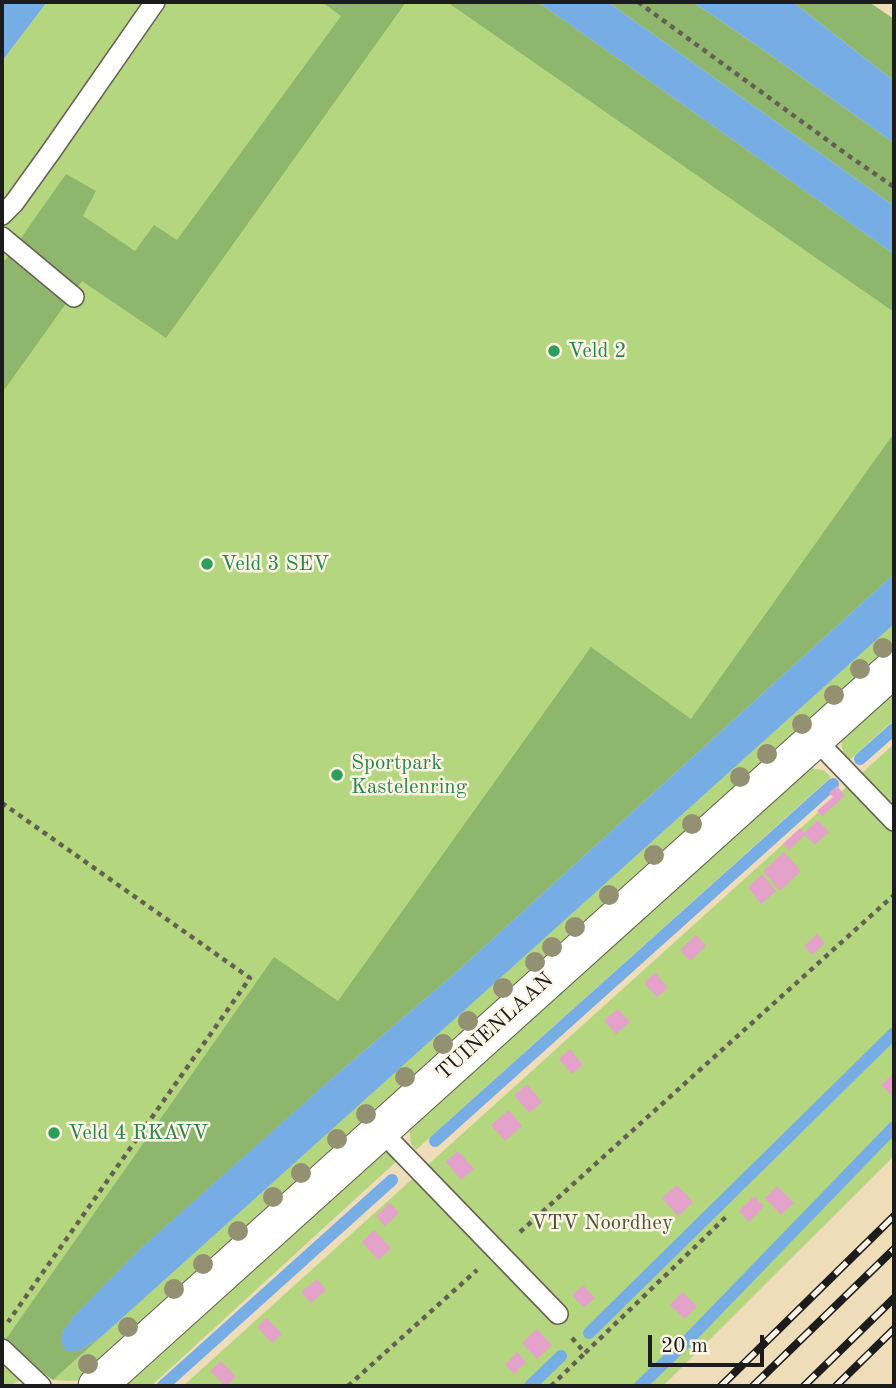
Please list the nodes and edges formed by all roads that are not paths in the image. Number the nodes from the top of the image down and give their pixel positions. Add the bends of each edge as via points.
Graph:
1 (155, 2) edge
2 (2, 215) edge
3 (2, 237) edge
4 (74, 297) dead end
5 (894, 668) edge
6 (815, 738) junction
7 (894, 821) edge
8 (381, 1131) junction
9 (558, 1314) road end
10 (2, 1349) edge
11 (41, 1386) edge
12 (97, 1386) edge

1 - 2 lane
3 - 4 lane
5 - 6 street, TUINENLAAN
6 - 7 lane
6 - 8 street, TUINENLAAN
8 - 9 lane
8 - 12 street, TUINENLAAN
10 - 11 lane

